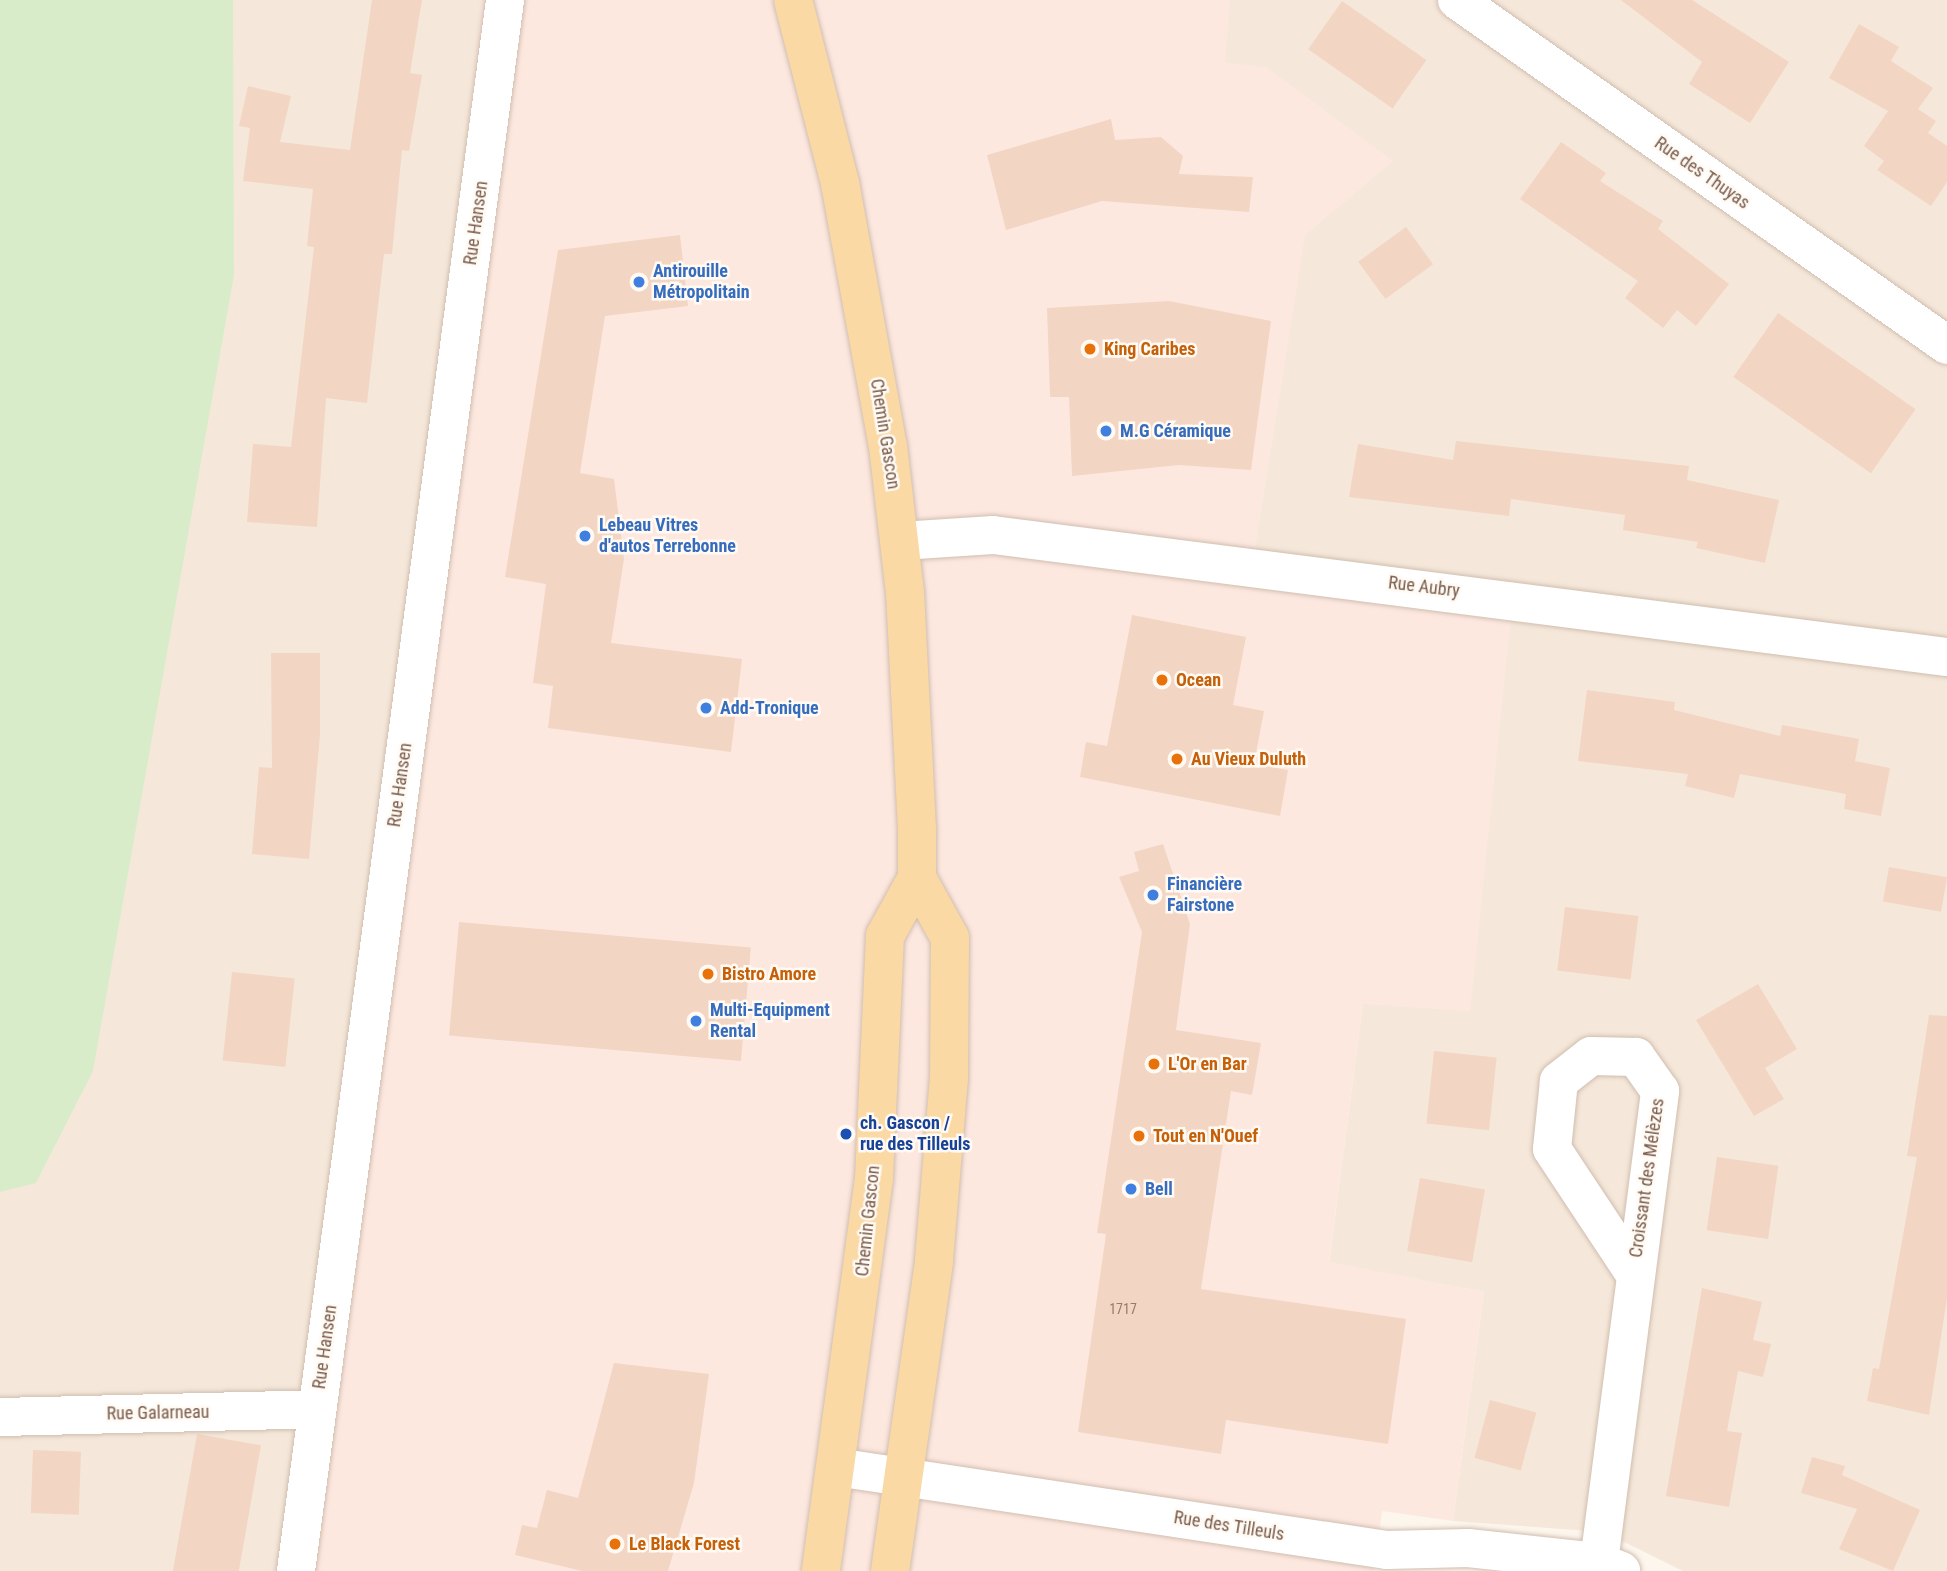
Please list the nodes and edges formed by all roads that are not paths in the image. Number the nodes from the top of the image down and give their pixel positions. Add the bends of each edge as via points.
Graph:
1 (505, 0) edge
2 (793, 0) edge
3 (1457, 0) edge
4 (1947, 345) edge
5 (901, 541) junction
6 (1947, 657) edge
7 (917, 877) junction
8 (1634, 1272) junction
9 (317, 1409) junction
10 (0, 1417) edge
11 (836, 1467) junction
12 (905, 1476) junction
13 (1610, 1567) edge
14 (296, 1571) edge
15 (821, 1571) edge
16 (890, 1571) edge

1 - 9 street, Rue Hansen
2 - 5 main road, Chemin Gascon via 827,125 865,305
3 - 4 street, Rue des Thuyas
5 - 6 street, Rue Aubry via 993,535
5 - 7 main road, Chemin Gascon
7 - 11 main road, Chemin Gascon via 885,936 874,1178
7 - 12 main road, Chemin Gascon via 950,938 950,1013 938,1220
8 - 8 street, Croissant des Mélèzes via 1660,1091 1636,1057 1591,1056 1559,1082 1552,1149
8 - 13 street, Croissant des Mélèzes
9 - 10 street, Rue Galarneau
9 - 14 street, Rue Hansen
11 - 12 street, Rue des Tilleuls
11 - 15 main road, Chemin Gascon
12 - 13 street, Rue des Tilleuls via 1387,1550 1468,1548
12 - 16 main road, Chemin Gascon

